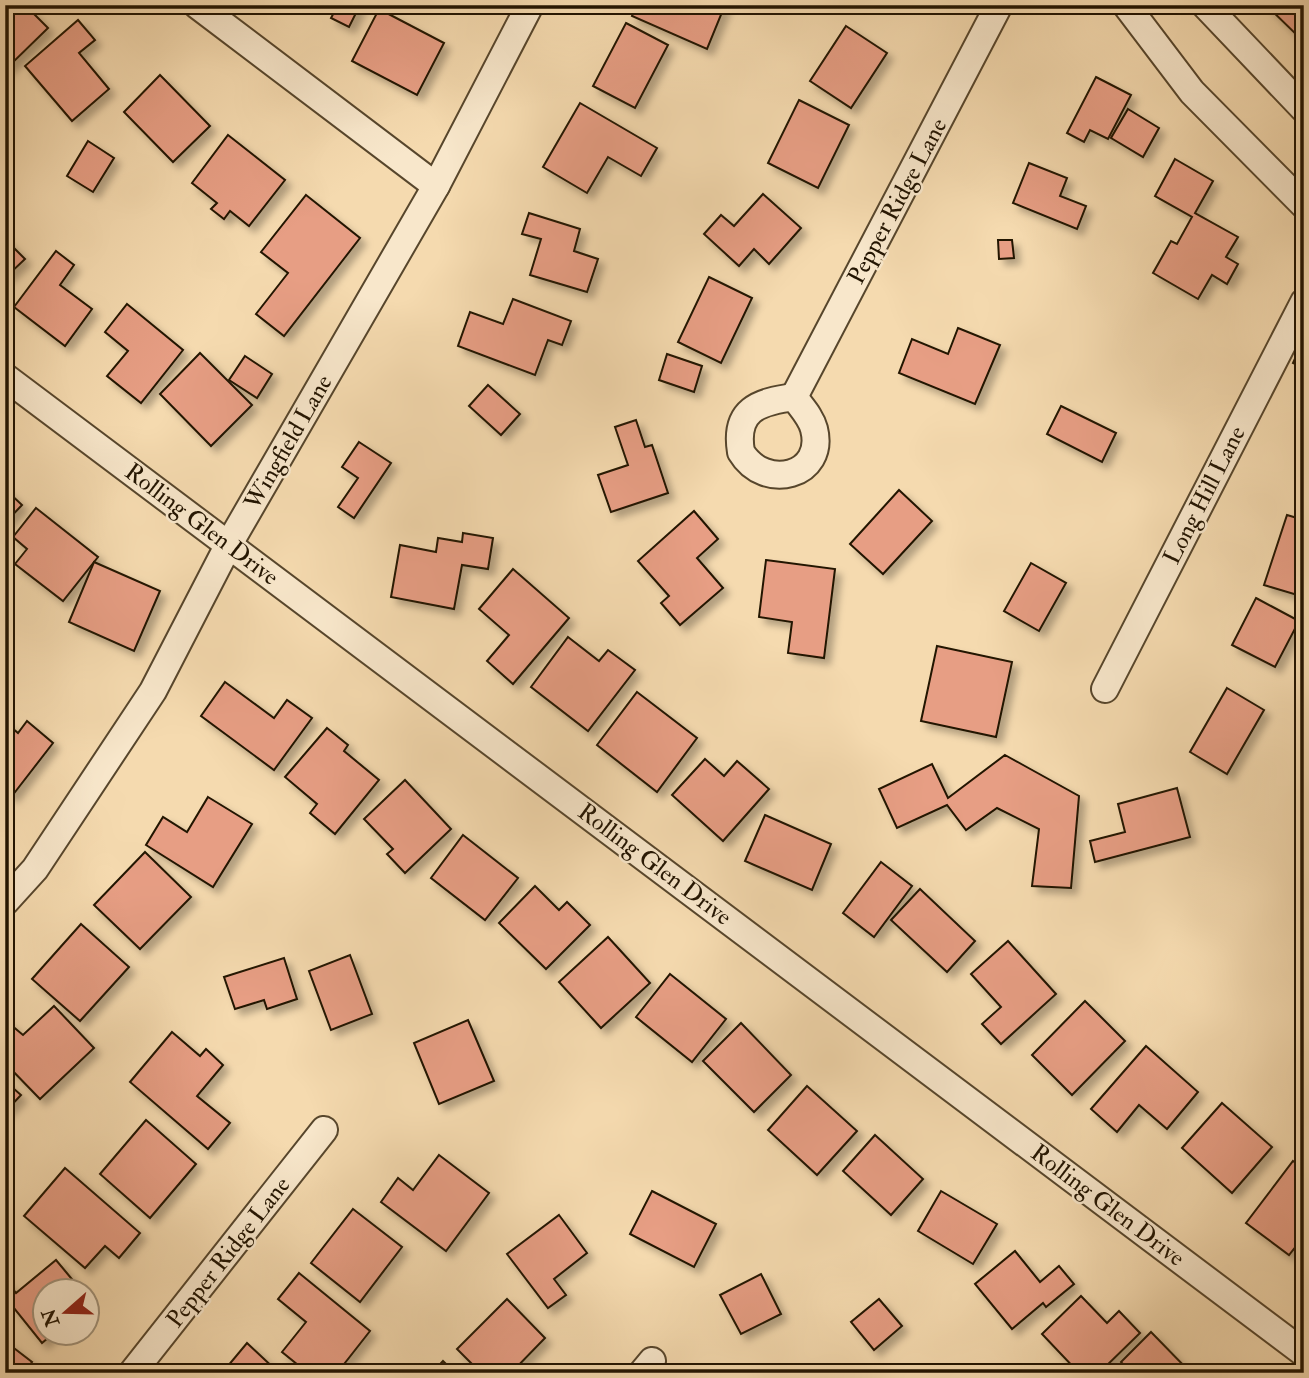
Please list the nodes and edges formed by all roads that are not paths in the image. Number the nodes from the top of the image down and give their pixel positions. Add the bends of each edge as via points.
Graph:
1 (197, 5) edge
2 (530, 5) edge
3 (999, 5) edge
4 (1126, 5) edge
5 (1205, 5) edge
6 (1304, 109) edge
7 (436, 186) junction
8 (1304, 205) edge
9 (1304, 302) edge
10 (5, 377) edge
11 (794, 397) dead end
12 (229, 544) junction
13 (1105, 689) dead end
14 (5, 902) edge
15 (324, 1130) dead end
16 (1304, 1353) edge
17 (132, 1373) edge

1 - 7 street
2 - 7 street, Wingfield Lane
3 - 11 street, Pepper Ridge Lane
4 - 8 street via 1192,92
5 - 6 street
7 - 12 street, Wingfield Lane
9 - 13 street, Long Hill Lane
10 - 12 street, Rolling Glen Drive
12 - 14 street, Wingfield Lane via 153,691 35,869
12 - 16 street, Rolling Glen Drive
15 - 17 street, Pepper Ridge Lane

